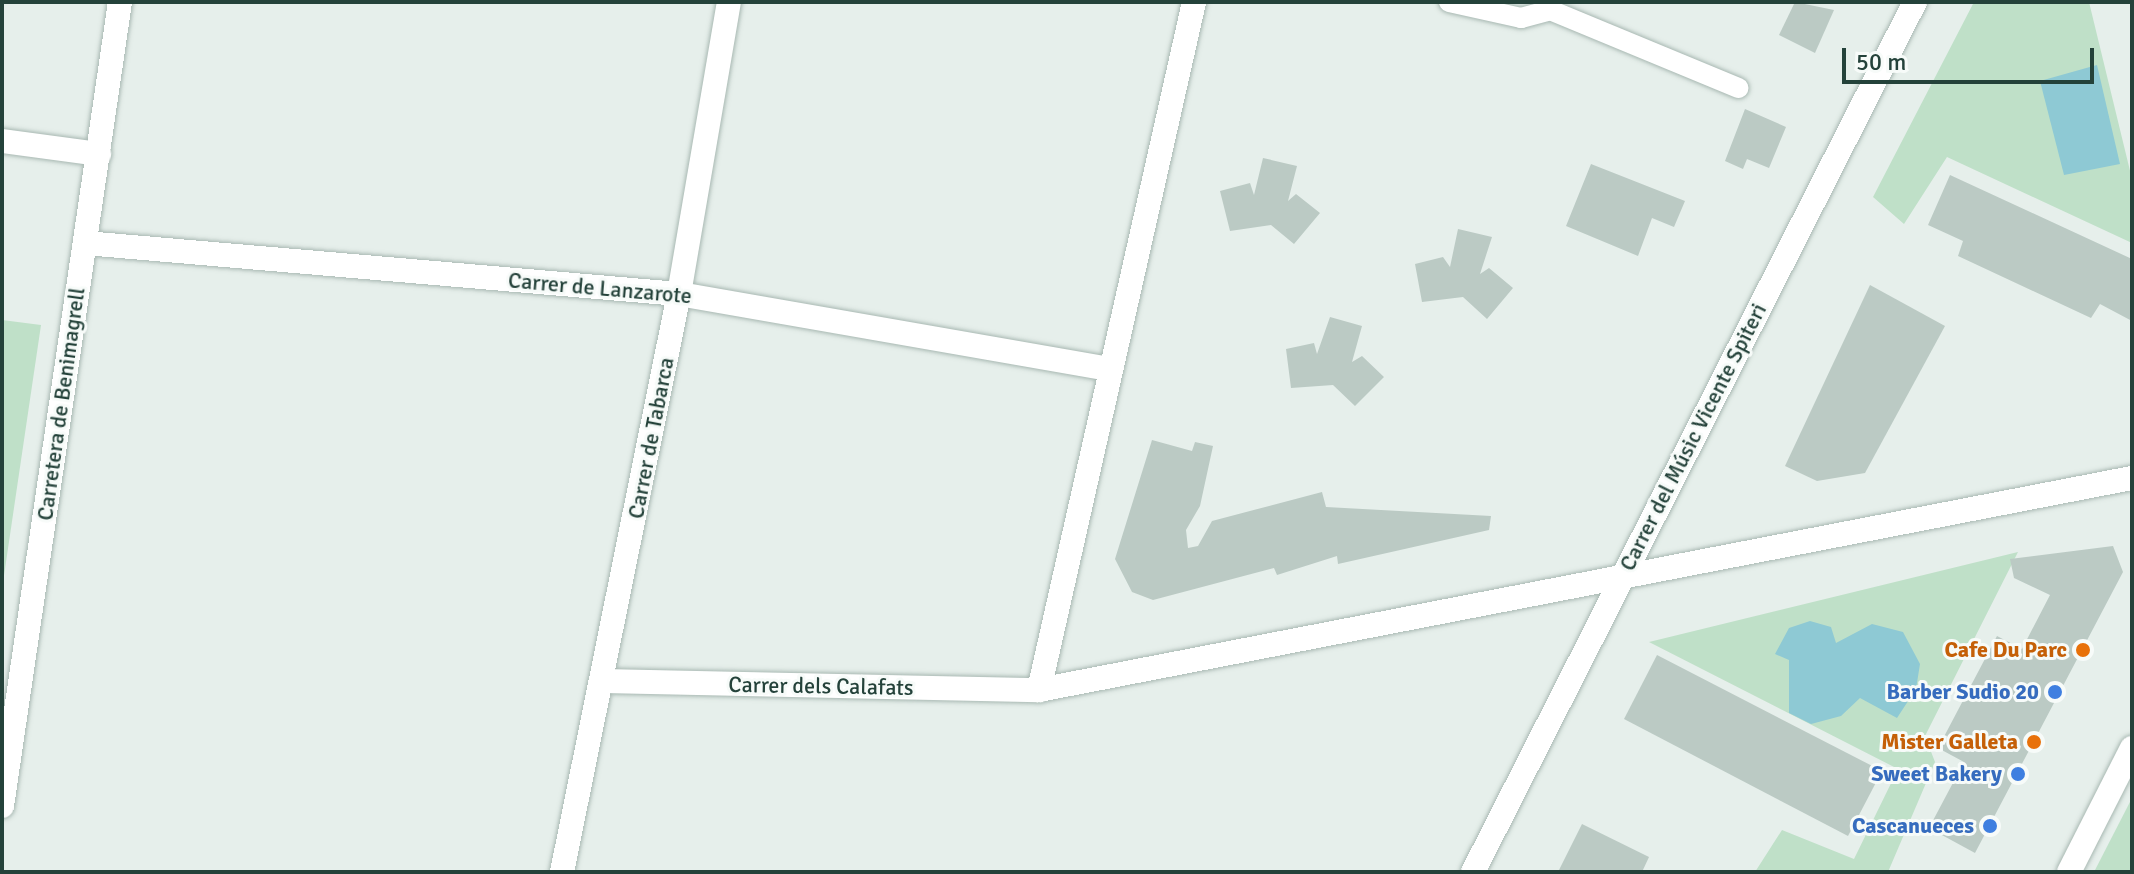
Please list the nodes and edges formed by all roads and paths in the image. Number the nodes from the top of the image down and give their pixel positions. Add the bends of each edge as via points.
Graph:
1 (120, 2) edge
2 (729, 2) edge
3 (1194, 2) edge
4 (1449, 2) edge
5 (1915, 2) edge
6 (1738, 88) dead end
7 (2, 141) edge
8 (99, 154) junction
9 (85, 243) junction
10 (679, 294) junction
11 (1110, 369) junction
12 (2132, 478) edge
13 (1619, 582) junction
14 (603, 681) junction
15 (1039, 690) junction
16 (2132, 748) edge
17 (2, 806) edge
18 (562, 872) edge
19 (1473, 872) edge
20 (2069, 872) edge

1 - 8 street, Carretera de Benimagrell
2 - 10 street, Carrer de Tabarca
3 - 11 street
4 - 6 lane via 1521,18 1550,10
5 - 13 street, Carrer del Músic Vicente Spiteri
7 - 8 street
8 - 9 street, Carretera de Benimagrell
9 - 10 street, Carrer de Lanzarote
9 - 17 street, Carretera de Benimagrell
10 - 11 street, Carrer de Lanzarote
10 - 14 street, Carrer de Tabarca
11 - 15 street
12 - 13 street, Carrer dels Calafats
13 - 15 street, Carrer dels Calafats
13 - 19 street, Carrer del Músic Vicente Spiteri
14 - 15 street, Carrer dels Calafats
14 - 18 street, Carrer de Tabarca
16 - 20 street

